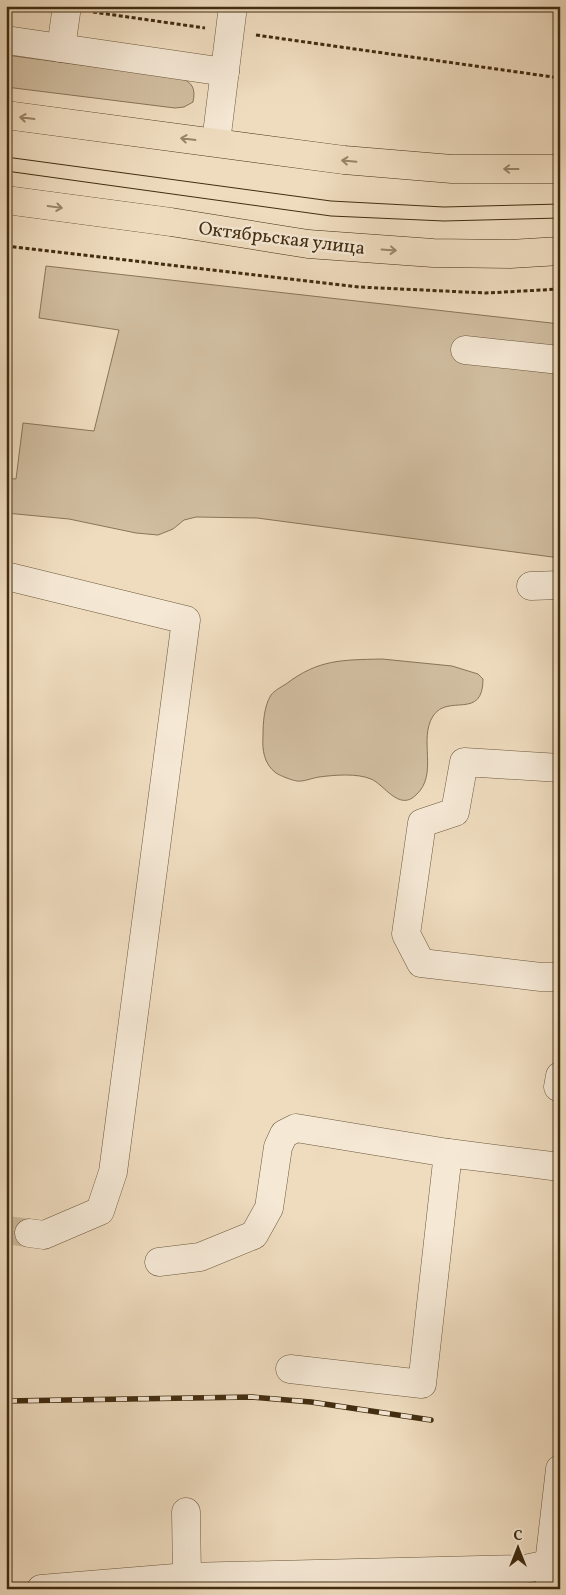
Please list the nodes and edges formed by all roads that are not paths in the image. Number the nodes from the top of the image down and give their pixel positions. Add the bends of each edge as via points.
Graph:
1 (67, 7) edge
2 (232, 19) edge
3 (6, 40) edge
4 (61, 48) junction
5 (225, 72) junction
6 (6, 115) edge
7 (216, 142) junction
8 (560, 168) edge
9 (6, 200) edge
10 (560, 251) edge
11 (465, 350) dead end
12 (560, 360) edge
13 (6, 576) edge
14 (560, 585) edge
15 (531, 586) dead end
16 (560, 768) edge
17 (560, 977) edge
18 (448, 1153) junction
19 (560, 1167) edge
20 (29, 1233) tunnel mouth
21 (159, 1262) dead end
22 (290, 1369) dead end
23 (560, 1469) edge
24 (557, 1509) edge
25 (186, 1512) dead end
26 (553, 1573) edge
27 (187, 1577) junction
28 (41, 1589) edge

1 - 4 street
2 - 5 street
3 - 4 street
4 - 5 street
5 - 7 street
7 -> 6 main road
8 -> 7 main road via 443,168 344,160
9 -> 10 main road, Октябрьская улица via 308,244 433,253
11 - 12 street
13 - 20 street via 186,620 113,1172 100,1211 44,1235
14 - 15 street
16 - 17 street via 464,762 455,812 422,823 406,934 421,963
18 - 19 street
18 - 21 street via 296,1128 284,1134 278,1147 269,1208 254,1234 200,1257
18 - 22 street via 422,1384
23 - 24 street
24 - 26 street
25 - 27 street
26 - 27 street via 525,1569
27 - 28 street

